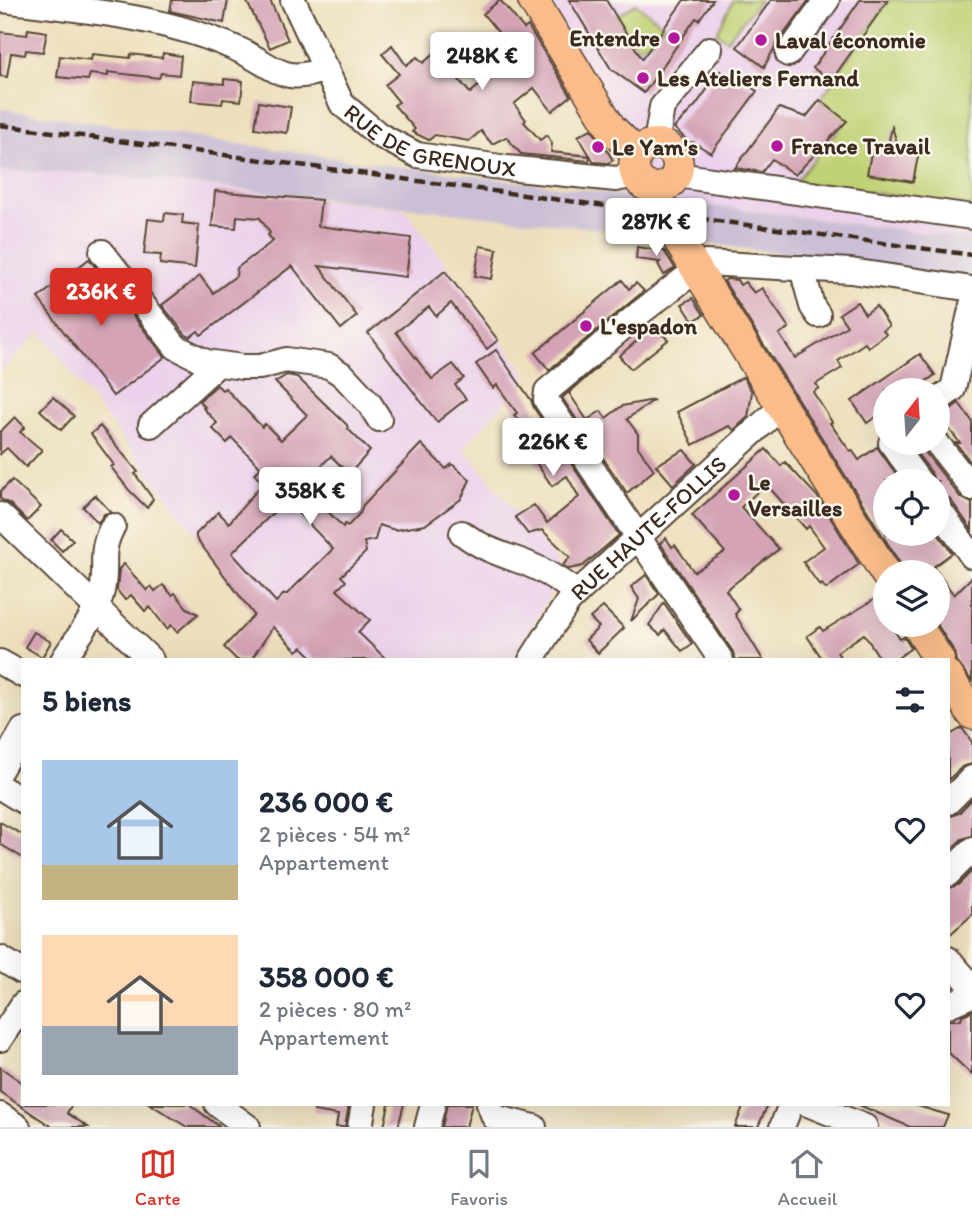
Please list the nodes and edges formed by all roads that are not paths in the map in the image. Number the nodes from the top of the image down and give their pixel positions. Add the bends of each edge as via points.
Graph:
1 (3, 0) edge
2 (293, 0) edge
3 (533, 0) edge
4 (827, 0) edge
5 (71, 4) edge
6 (710, 49) dead end
7 (788, 54) dead end
8 (326, 69) junction
9 (651, 167) junction
10 (972, 217) edge
11 (102, 252) dead end
12 (697, 268) junction
13 (802, 268) junction
14 (972, 289) edge
15 (972, 305) edge
16 (818, 315) dead end
17 (218, 364) junction
18 (950, 391) edge
19 (781, 407) junction
20 (379, 419) dead end
21 (151, 425) dead end
22 (946, 455) edge
23 (972, 488) edge
24 (0, 515) edge
25 (950, 525) edge
26 (113, 526) dead end
27 (462, 533) dead end
28 (639, 538) junction
29 (972, 555) edge
30 (877, 560) edge
31 (577, 593) junction
32 (95, 608) junction
33 (925, 637) edge
34 (65, 658) edge
35 (149, 658) edge
36 (532, 658) edge
37 (720, 658) edge
38 (938, 658) edge
39 (0, 662) edge
40 (21, 674) edge
41 (950, 679) edge
42 (972, 713) edge
43 (21, 734) edge
44 (0, 771) edge
45 (972, 778) edge
46 (0, 787) edge
47 (21, 800) edge
48 (950, 800) edge
49 (972, 850) edge
50 (950, 872) edge
51 (0, 958) edge
52 (950, 961) edge
53 (21, 971) edge
54 (972, 986) edge
55 (972, 995) edge
56 (950, 1004) edge
57 (21, 1007) edge
58 (0, 1039) edge
59 (220, 1106) edge
60 (363, 1106) edge
61 (432, 1106) edge
62 (490, 1106) edge
63 (790, 1106) edge
64 (813, 1106) edge
65 (0, 1115) edge
66 (18, 1127) edge
67 (248, 1127) edge
68 (360, 1127) edge
69 (427, 1127) edge
70 (534, 1127) edge
71 (782, 1127) edge
72 (865, 1127) edge

1 - 5 street
2 - 8 street, RUE DE GRENOUX
3 - 9 main road via 611,128
4 - 7 street
5 - 8 street via 194,32 291,76
6 - 9 street via 662,107
8 - 9 street, RUE DE GRENOUX via 342,104 379,135 417,155 616,179
9 - 10 street, RUE DE GRENOUX
9 - 12 main road via 680,243
11 - 17 street via 176,347
12 - 13 street via 705,263
12 - 19 main road
12 - 28 street via 547,391 546,400
13 - 14 street
13 - 16 street
15 - 18 street
17 - 20 street via 260,367 286,360 328,366 343,374
17 - 21 street
19 - 28 street, RUE HAUTE-FOLLIS
19 - 30 main road
22 - 23 street
24 - 32 street
25 - 29 street
26 - 32 street via 105,541 102,592
27 - 31 street via 482,548 548,574
28 - 31 street, RUE HAUTE-FOLLIS
28 - 37 street
31 - 36 street, RUE HAUTE-FOLLIS
32 - 34 street
32 - 35 street
33 - 38 main road
39 - 40 street
41 - 42 main road
43 - 44 street
45 - 48 street
46 - 47 street
49 - 50 street
51 - 53 street
52 - 54 street
55 - 56 street
57 - 58 street
59 - 67 street
60 - 68 street
61 - 69 street
62 - 70 street via 494,1117
63 - 71 street
64 - 72 street
65 - 66 street

